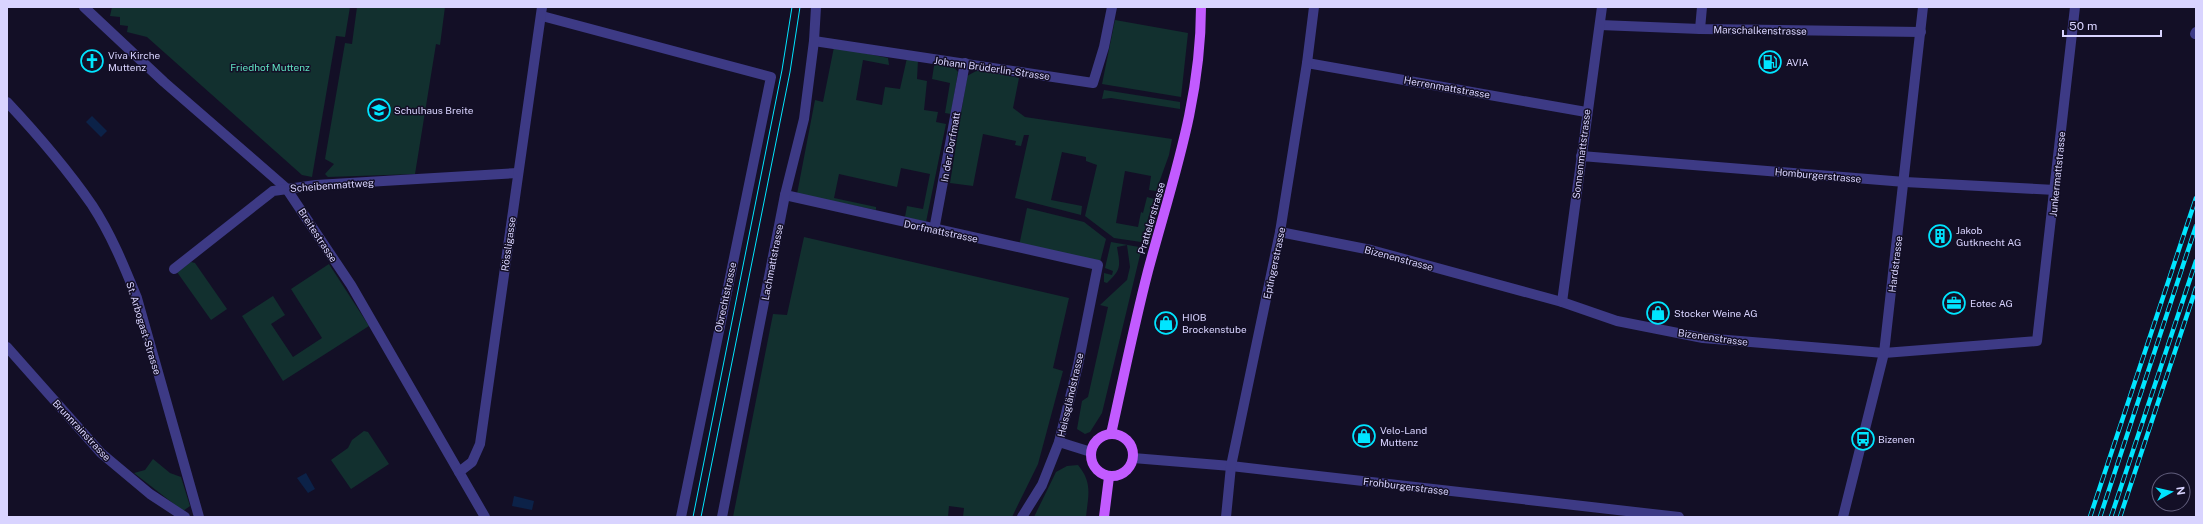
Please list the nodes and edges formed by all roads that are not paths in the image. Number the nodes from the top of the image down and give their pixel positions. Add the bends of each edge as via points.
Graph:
1 (84, 7) edge
2 (816, 7) edge
3 (1112, 7) edge
4 (1201, 7) edge
5 (1314, 7) edge
6 (1602, 7) edge
7 (1702, 7) edge
8 (1923, 7) edge
9 (2074, 7) edge
10 (542, 12) edge
11 (1600, 25) junction
12 (1700, 29) junction
13 (1921, 32) junction
14 (814, 41) junction
15 (965, 63) junction
16 (1307, 63) junction
17 (7, 102) edge
18 (1586, 112) junction
19 (1581, 156) junction
20 (518, 173) junction
21 (1904, 182) junction
22 (286, 188) junction
23 (2055, 190) junction
24 (785, 196) junction
25 (934, 230) junction
26 (1280, 232) junction
27 (1098, 265) joint
28 (174, 269) dead end
29 (1562, 302) junction
30 (2037, 341) joint
31 (7, 347) edge
32 (1884, 352) junction
33 (1111, 434) junction
34 (1059, 442) junction
35 (1091, 452) junction
36 (1133, 458) junction
37 (1231, 466) junction
38 (458, 472) junction
39 (1109, 476) junction
40 (185, 517) edge
41 (199, 517) edge
42 (484, 517) edge
43 (681, 517) edge
44 (722, 517) edge
45 (1022, 517) edge
46 (1104, 517) edge
47 (1226, 517) edge
48 (1679, 517) edge
49 (1843, 517) edge

1 - 22 street, Breitestrasse via 164,82
2 - 14 street, Lachmattstrasse
3 - 15 street, Johann Brüderlin-Strasse via 1093,83
4 - 33 main road, Prattelerstrasse via 1198,66 1190,118 1148,271
5 - 16 street, Eptingerstrasse
6 - 11 street, Sonnenmattstrasse
7 - 12 street
8 - 13 street, Hardstrasse
9 - 23 street, Junkermattstrasse
10 - 20 street, Rössligasse
10 - 43 street, Obrechtstrasse via 771,77
11 - 12 street, Marschalkenstrasse
11 - 18 street, Sonnenmattstrasse
12 - 13 street, Marschalkenstrasse
13 - 21 street, Hardstrasse
14 - 15 street, Johann Brüderlin-Strasse
14 - 24 street, Lachmattstrasse via 804,119
15 - 25 street, In der Dorfmatt
16 - 18 street, Herrenmattstrasse
16 - 26 street, Eptingerstrasse
17 - 41 street, St. Arbogast-Strasse via 92,206 123,264 137,298
18 - 19 street, Sonnenmattstrasse
19 - 21 street, Homburgerstrasse
19 - 29 street, Sonnenmattstrasse
20 - 22 street, Scheibenmattweg
20 - 38 street, Rössligasse via 480,444 472,462
21 - 23 street, Homburgerstrasse
21 - 32 street, Hardstrasse
22 - 28 street, Scheibenmattweg via 273,191
22 - 38 street, Breitestrasse via 351,285
23 - 30 street, Junkermattstrasse
24 - 25 street, Dorfmattstrasse
24 - 44 street, Lachmattstrasse
25 - 27 street, Dorfmattstrasse
26 - 29 street, Bizenenstrasse via 1371,250
26 - 37 street, Eptingerstrasse
27 - 34 street, Heissgländstrasse
29 - 32 street, Bizenenstrasse via 1617,321 1703,338
30 - 32 street, Bizenenstrasse
31 - 40 street, Brunnrainstrasse via 101,453 150,494
32 - 49 street, Hardstrasse
33 - 35 main road via 1098,440
33 - 36 main road via 1128,441
34 - 35 street
34 - 45 street, Heissgländstrasse via 1042,485
35 - 39 main road via 1093,465
36 - 37 street, Frohburgerstrasse
36 - 39 main road via 1122,474
37 - 47 street, Eptingerstrasse
37 - 48 street, Frohburgerstrasse
38 - 42 street, Breitestrasse
39 - 46 main road

